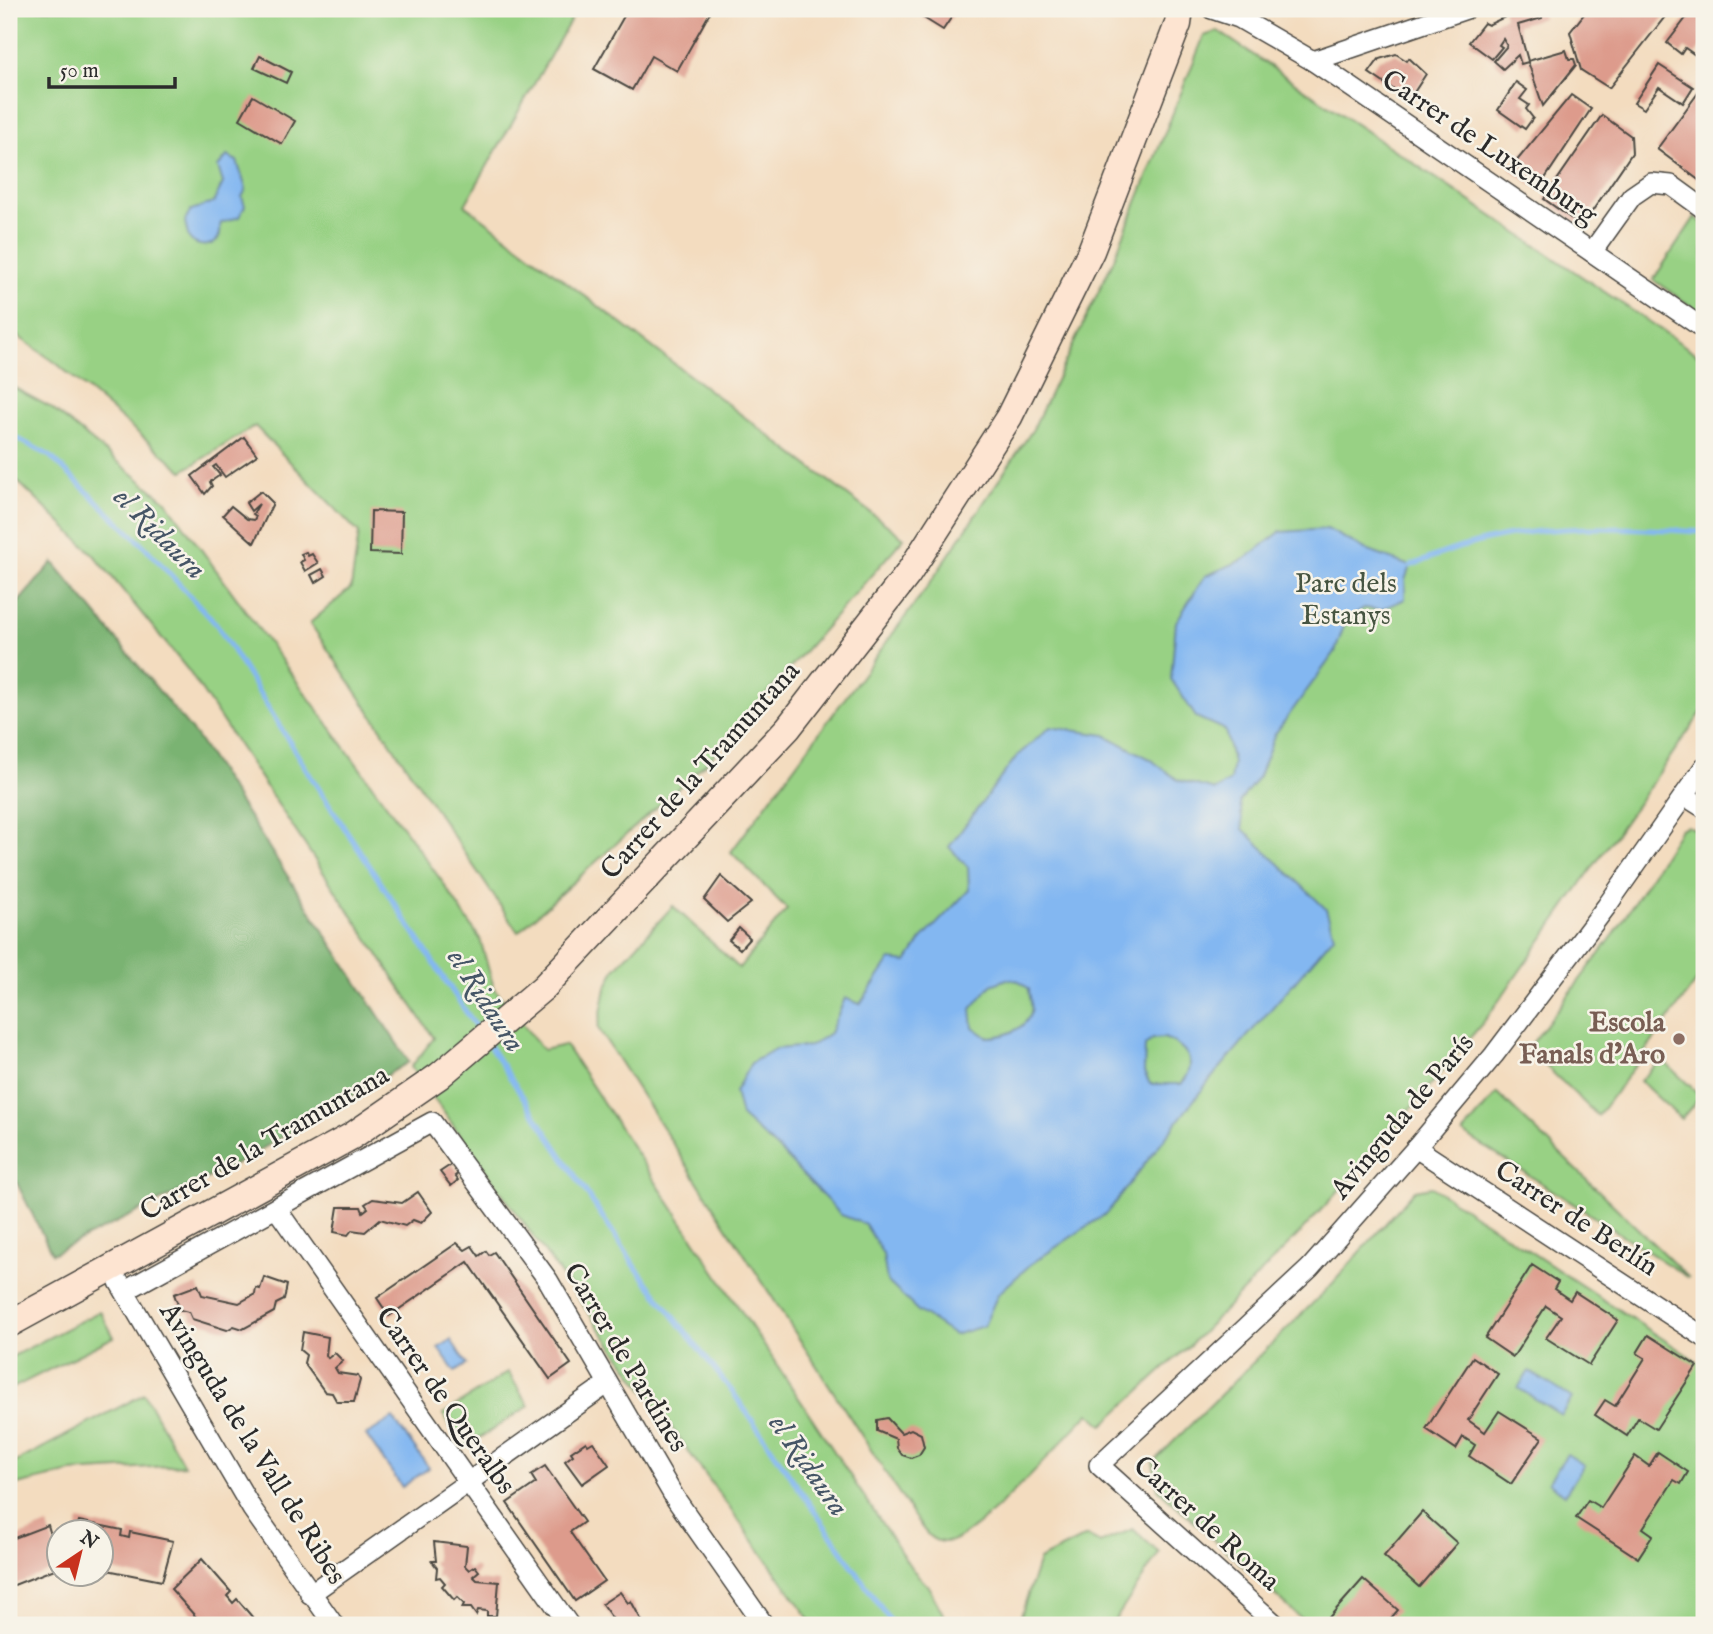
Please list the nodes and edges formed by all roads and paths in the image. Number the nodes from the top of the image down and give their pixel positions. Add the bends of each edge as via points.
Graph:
1 (1212, 9) edge
2 (1466, 9) edge
3 (1235, 13) edge
4 (1184, 14) edge
5 (1313, 61) junction
6 (1704, 209) edge
7 (1592, 252) junction
8 (1704, 329) edge
9 (1704, 767) edge
10 (1685, 796) junction
11 (1704, 808) edge
12 (432, 1122) joint
13 (1416, 1148) junction
14 (276, 1208) junction
15 (118, 1280) junction
16 (9, 1324) edge
17 (1704, 1337) edge
18 (607, 1384) junction
19 (1099, 1465) joint
20 (468, 1482) junction
21 (310, 1594) junction
22 (334, 1625) edge
23 (569, 1625) edge
24 (764, 1625) edge
25 (1276, 1625) edge

1 - 3 street, Carrer de Luxemburg
2 - 5 street
3 - 5 street, Carrer de Luxemburg
4 - 15 main road, Carrer de la Tramuntana via 1091,251 1009,416 908,574 788,728 544,987 439,1076 352,1136
5 - 7 street, Carrer de Luxemburg
6 - 7 street via 1671,186 1651,183 1632,196
7 - 8 street, Carrer de Luxemburg
9 - 10 street, Avinguda de París
10 - 11 street
10 - 13 street, Avinguda de París via 1494,1055
12 - 14 street, Avinguda de la Vall de Ribes
12 - 18 street, Carrer de Pardines via 548,1280
13 - 17 street, Carrer de Berlín
13 - 19 street, Avinguda de París via 1310,1268
14 - 15 street, Avinguda de la Vall de Ribes
14 - 20 street, Carrer de Queralbs
15 - 16 main road, Carrer de la Tramuntana
15 - 21 street, Avinguda de la Vall de Ribes via 252,1509
18 - 20 street
18 - 24 street, Carrer de Pardines via 676,1498
19 - 25 street, Carrer de Roma
20 - 21 street
20 - 23 street, Carrer de Queralbs
21 - 22 street, Avinguda de la Vall de Ribes

